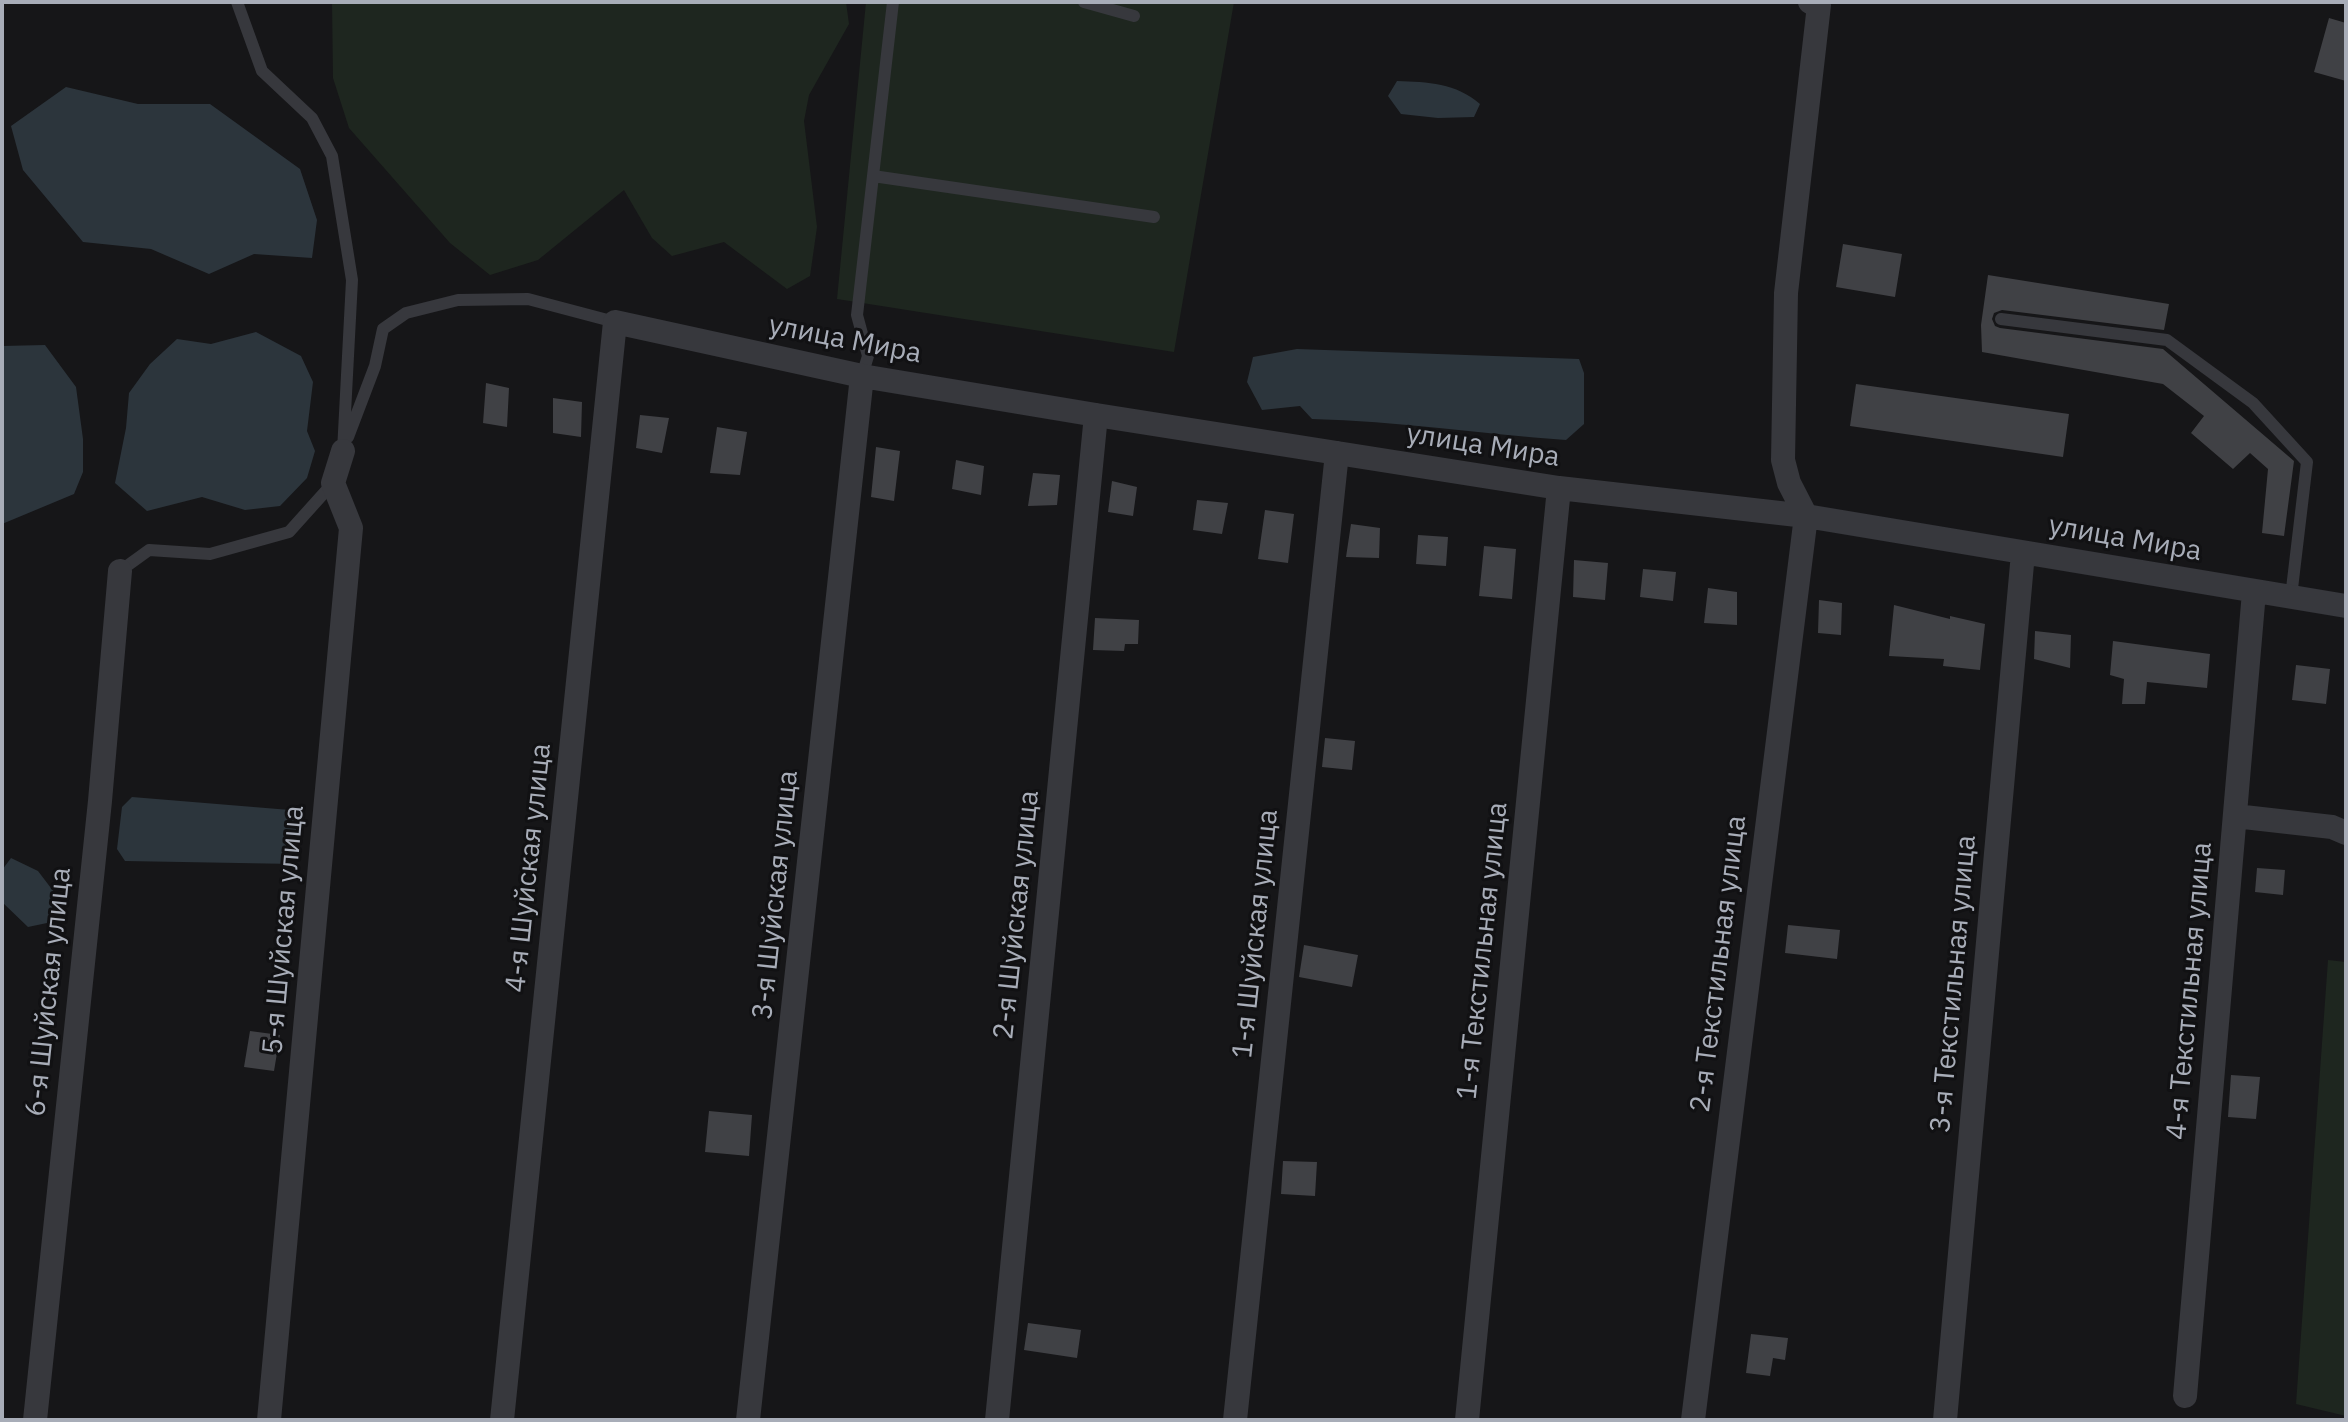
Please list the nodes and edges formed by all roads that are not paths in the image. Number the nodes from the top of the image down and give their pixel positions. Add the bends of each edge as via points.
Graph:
1 (237, 2) edge
2 (893, 2) edge
3 (1084, 2) edge
4 (1810, 2) edge
5 (1134, 16) dead end
6 (873, 176) junction
7 (1154, 217) dead end
8 (2001, 319) dead end
9 (615, 322) junction
10 (862, 376) junction
11 (1096, 415) junction
12 (343, 451) junction
13 (1337, 453) junction
14 (333, 483) junction
15 (1559, 488) junction
16 (1806, 516) junction
17 (2023, 553) junction
18 (120, 571) joint
19 (2254, 592) junction
20 (2291, 597) junction
21 (2346, 606) edge
22 (2235, 816) junction
23 (2346, 833) edge
24 (2185, 1396) dead end
25 (35, 1420) edge
26 (269, 1420) edge
27 (502, 1420) edge
28 (748, 1420) edge
29 (997, 1420) edge
30 (1235, 1420) edge
31 (1467, 1420) edge
32 (1693, 1420) edge
33 (1945, 1420) edge

1 - 12 lane via 262,71 312,118 332,156 352,280
2 - 6 lane
3 - 5 lane
4 - 16 street via 1819,5 1786,293 1783,460
6 - 7 lane
6 - 10 lane via 857,315 868,356
8 - 20 lane via 2167,340 2253,403 2307,462
9 - 10 street, улица Мира
9 - 12 lane via 528,299 458,300 406,313 383,329
9 - 27 street, 4-я Шуйская улица
10 - 11 street, улица Мира
10 - 28 street, 3-я Шуйская улица
11 - 13 street, улица Мира
11 - 29 street, 2-я Шуйская улица
12 - 14 street
13 - 15 street, улица Мира
13 - 30 street, 1-я Шуйская улица
14 - 18 lane via 289,532 210,554 149,550
14 - 26 street, 5-я Шуйская улица via 351,528
15 - 16 street, улица Мира
15 - 31 street, 1-я Текстильная улица
16 - 17 street, улица Мира
16 - 32 street, 2-я Текстильная улица
17 - 19 street, улица Мира
17 - 33 street, 3-я Текстильная улица
18 - 25 street, 6-я Шуйская улица
19 - 20 street, улица Мира
19 - 22 street, 4-я Текстильная улица
20 - 21 street, улица Мира
22 - 23 street
22 - 24 street, 4-я Текстильная улица

